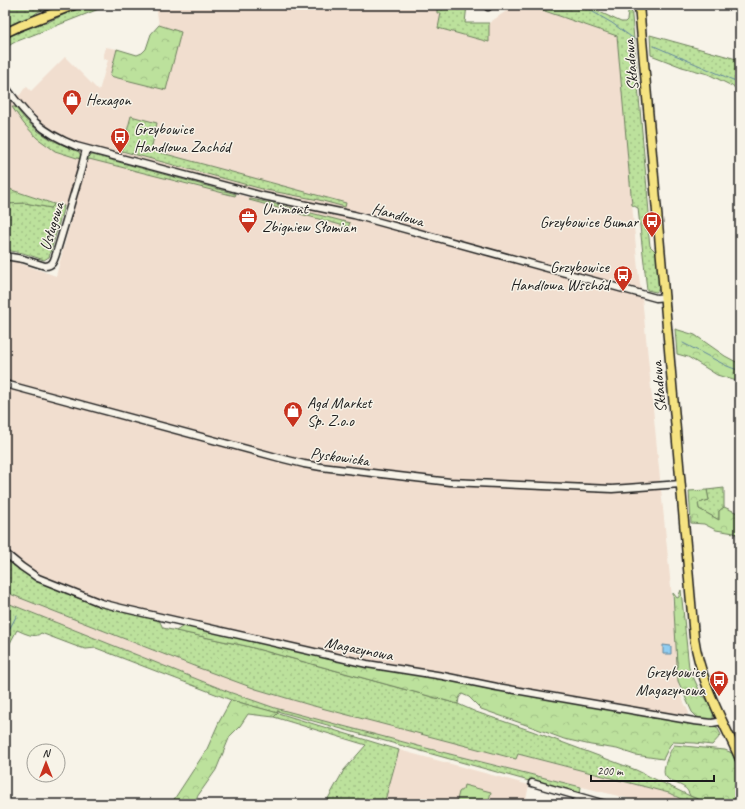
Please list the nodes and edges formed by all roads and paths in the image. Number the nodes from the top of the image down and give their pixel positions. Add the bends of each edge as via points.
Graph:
1 (639, 5) edge
2 (69, 6) edge
3 (5, 33) edge
4 (5, 86) edge
5 (86, 149) junction
6 (5, 256) edge
7 (665, 297) junction
8 (5, 384) edge
9 (681, 484) junction
10 (5, 553) edge
11 (722, 721) junction
12 (740, 759) edge
13 (532, 783) dead end
14 (577, 796) junction
15 (574, 804) edge
16 (605, 804) edge

1 - 7 main road, Składowa
2 - 3 main road
4 - 5 street, Handlowa via 24,112 42,128 58,138
5 - 6 street, Usługowa via 52,264 45,266
5 - 7 street, Handlowa via 267,197 354,215 656,298
7 - 9 main road, Składowa
8 - 9 street, Pyskowicka via 321,467 450,482 612,489
9 - 11 main road, Składowa via 696,650 700,667
10 - 11 street, Magazynowa via 38,578 101,603 367,664 702,722
11 - 12 main road, Składowa
13 - 14 street
14 - 15 street
14 - 16 street

